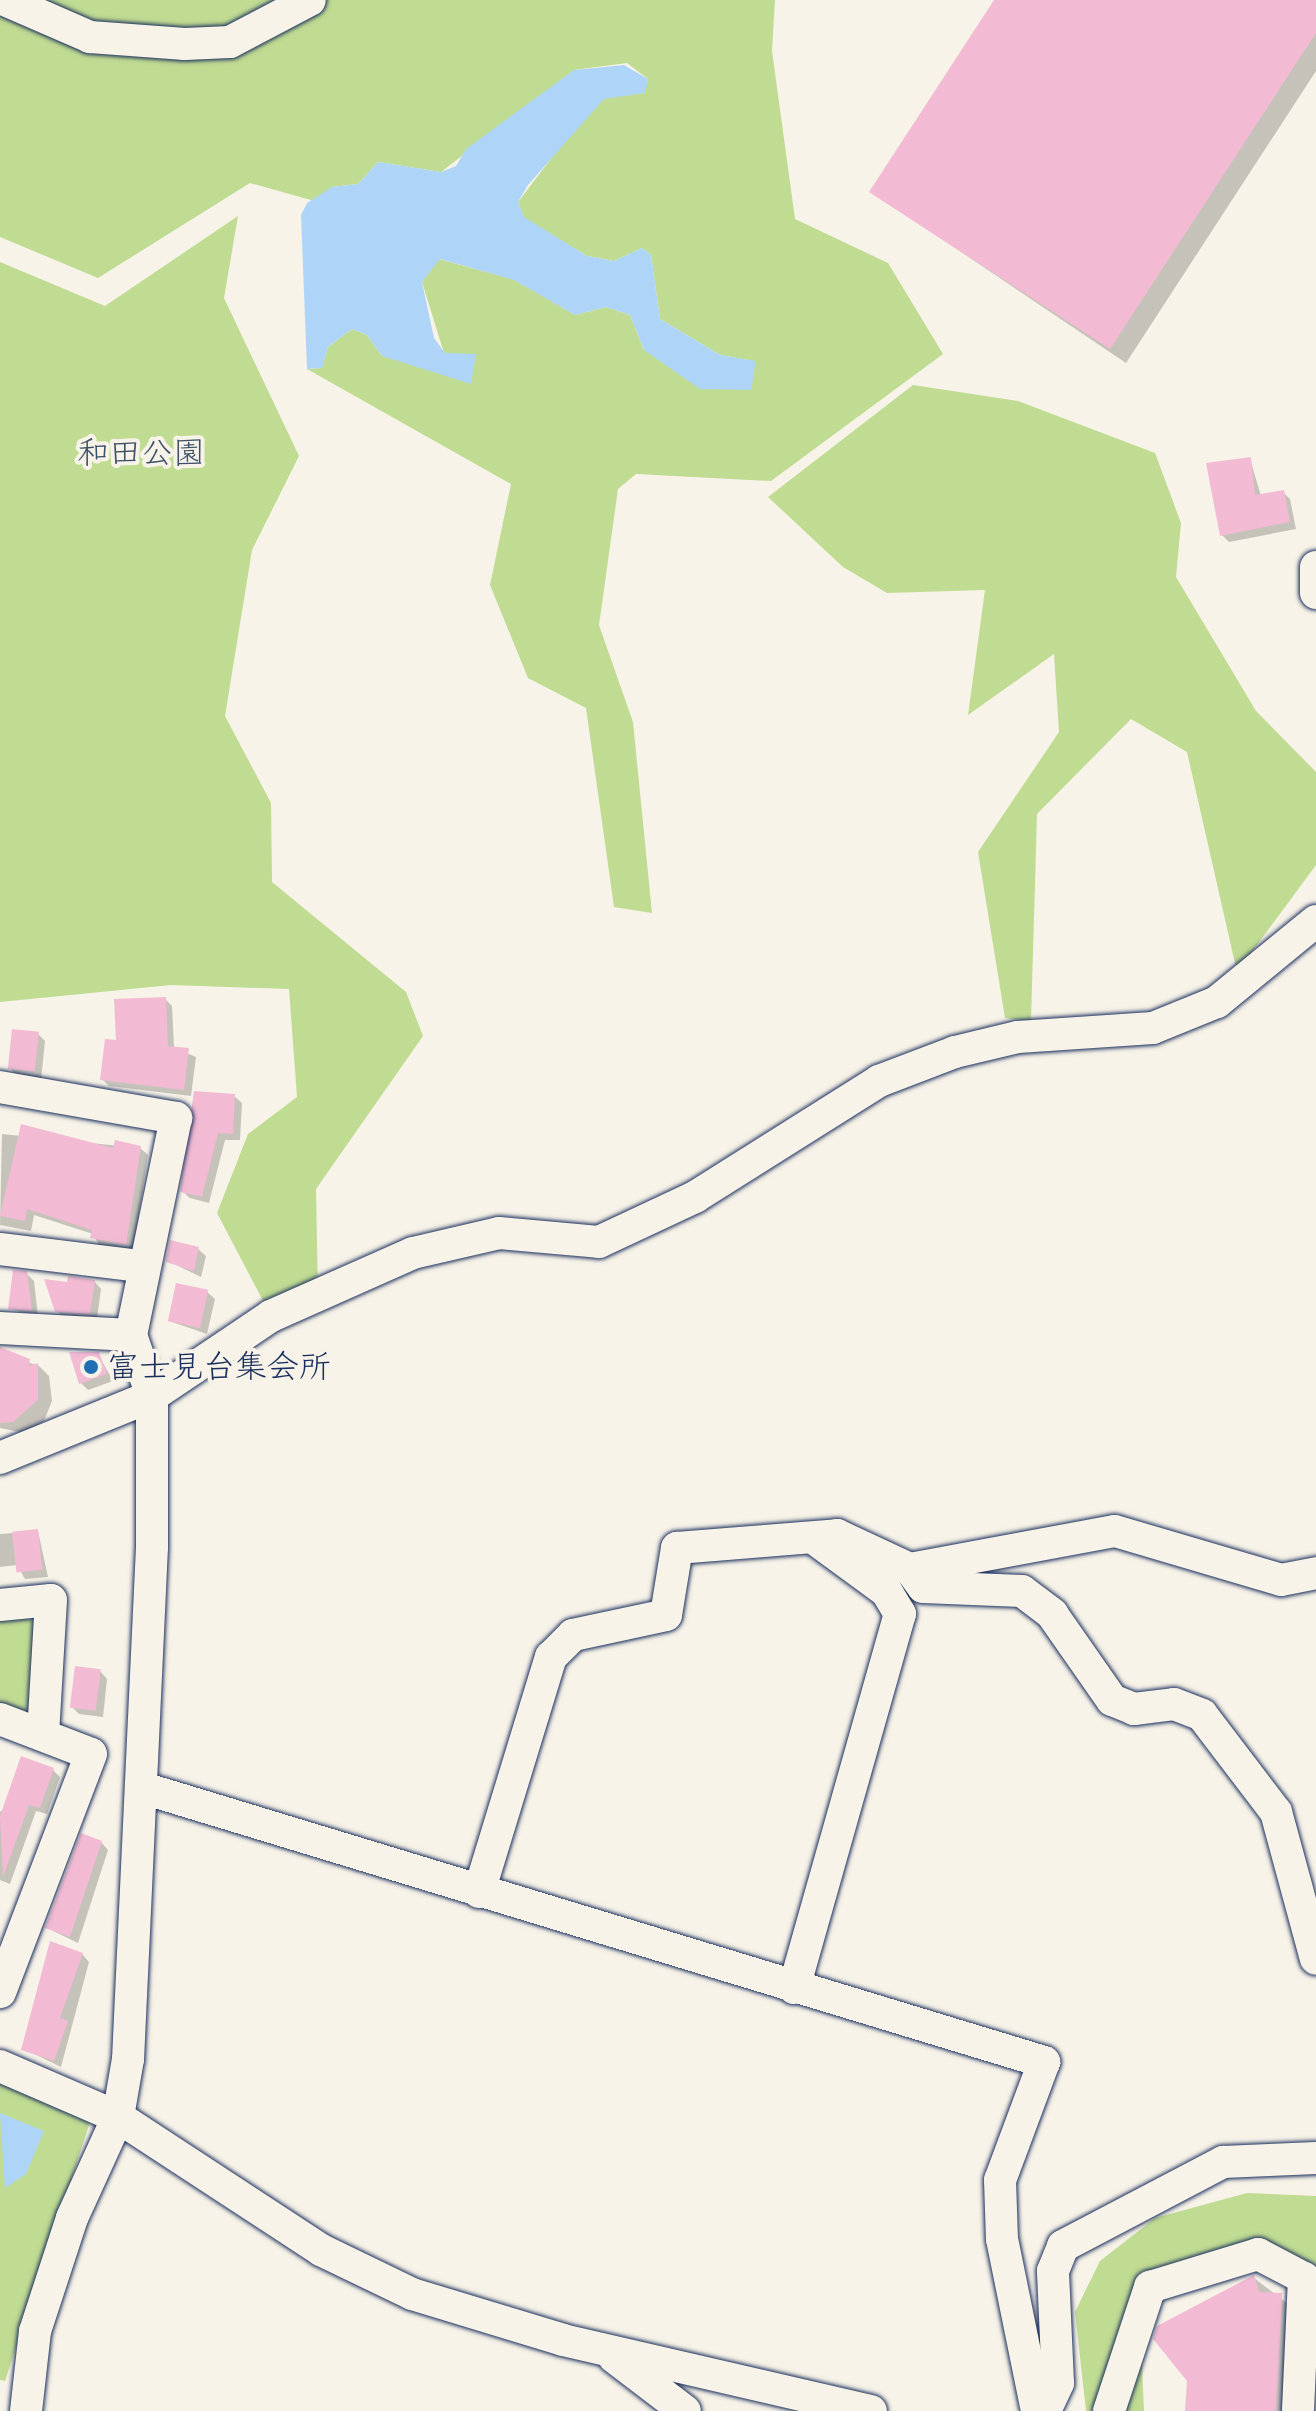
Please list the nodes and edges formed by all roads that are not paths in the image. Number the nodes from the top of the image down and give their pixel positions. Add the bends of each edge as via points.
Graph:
1 (5, 0) edge
2 (310, 0) edge
3 (1316, 567) edge
4 (1316, 593) edge
5 (1316, 921) edge
6 (0, 1087) edge
7 (0, 1249) edge
8 (141, 1266) junction
9 (0, 1328) edge
10 (131, 1335) junction
11 (152, 1396) junction
12 (0, 1458) edge
13 (810, 1534) junction
14 (910, 1569) junction
15 (1316, 1573) edge
16 (0, 1605) edge
17 (0, 1719) edge
18 (43, 1735) junction
19 (143, 1788) junction
20 (479, 1892) junction
21 (1316, 1959) edge
22 (794, 1988) junction
23 (0, 1992) edge
24 (0, 2066) edge
25 (118, 2117) junction
26 (1316, 2158) edge
27 (1309, 2326) edge
28 (603, 2348) junction
29 (26, 2411) edge
30 (685, 2411) edge
31 (871, 2411) edge
32 (1037, 2411) edge
33 (1045, 2411) edge
34 (1109, 2411) edge
35 (1298, 2411) edge

1 - 2 street via 90,37 185,44 230,42
3 - 4 street
5 - 11 street via 1217,1002 1153,1028 1018,1037 955,1052 879,1081 642,1224 599,1242 499,1233 413,1253 271,1316
6 - 8 street via 176,1118
7 - 8 street
8 - 10 street
9 - 10 street
10 - 11 street
11 - 12 street
11 - 19 street
13 - 14 street via 837,1535
13 - 20 street via 677,1548 666,1615 573,1635 551,1657
13 - 22 street via 886,1591 900,1614
14 - 15 street via 1115,1531 1281,1580
14 - 21 street via 923,1587 1022,1591 1052,1614 1112,1700 1134,1709 1174,1704 1202,1715 1276,1812
16 - 18 street via 51,1600
17 - 18 street
18 - 23 street via 91,1754
19 - 20 street
19 - 25 street
20 - 22 street
22 - 32 street via 1044,2062 1000,2180 1002,2239
24 - 25 street
25 - 28 street via 347,2264 412,2294
25 - 29 street via 72,2218 35,2331
26 - 33 street via 1223,2162 1063,2246 1053,2271 1058,2383
27 - 34 street via 1304,2278 1258,2254 1150,2287
27 - 35 street
28 - 30 street
28 - 31 street

